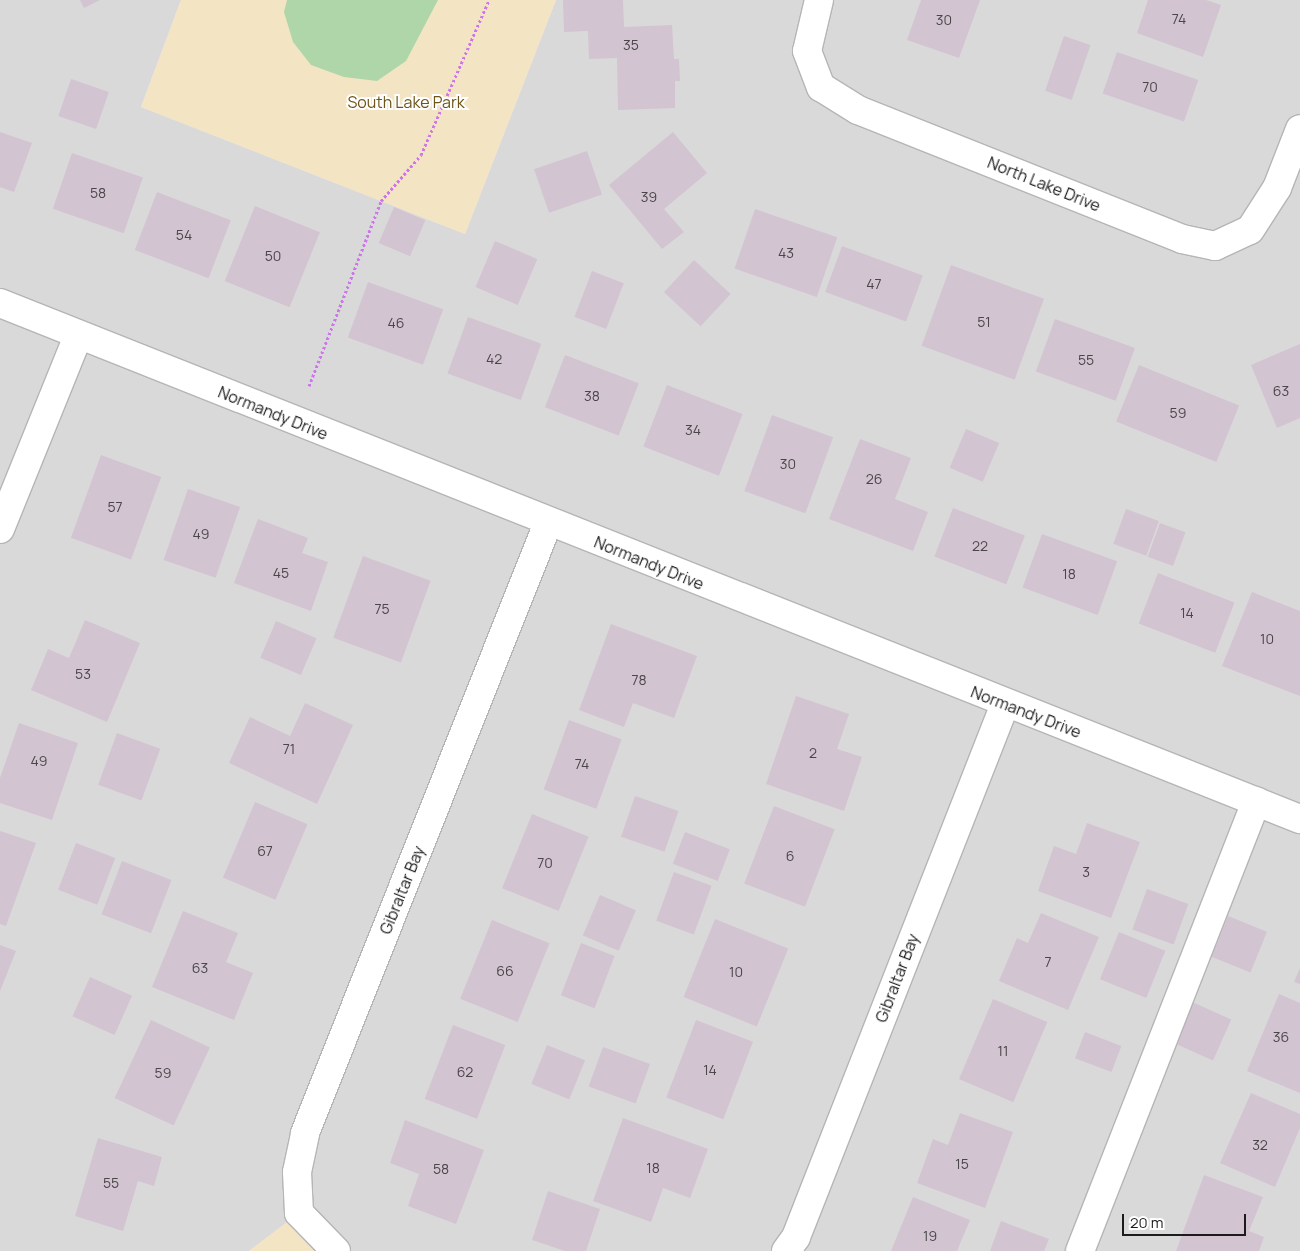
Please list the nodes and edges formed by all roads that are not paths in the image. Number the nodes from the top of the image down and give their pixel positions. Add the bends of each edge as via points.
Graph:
1 (819, 0) edge
2 (1300, 129) edge
3 (0, 303) edge
4 (78, 336) junction
5 (548, 523) junction
6 (0, 529) edge
7 (1005, 704) junction
8 (1256, 801) junction
9 (1300, 819) edge
10 (336, 1251) edge
11 (786, 1251) edge
12 (1080, 1251) edge

1 - 2 street, North Lake Drive via 807,51 821,86 858,110 1182,239 1215,246 1250,230 1277,188
3 - 4 street, Normandy Drive
4 - 5 street, Normandy Drive
4 - 6 street
5 - 7 street, Normandy Drive
5 - 10 street, Gibraltar Bay via 305,1132 297,1172 299,1212
7 - 8 street, Normandy Drive
7 - 11 street, Gibraltar Bay via 796,1237
8 - 9 street, Normandy Drive
8 - 12 street

